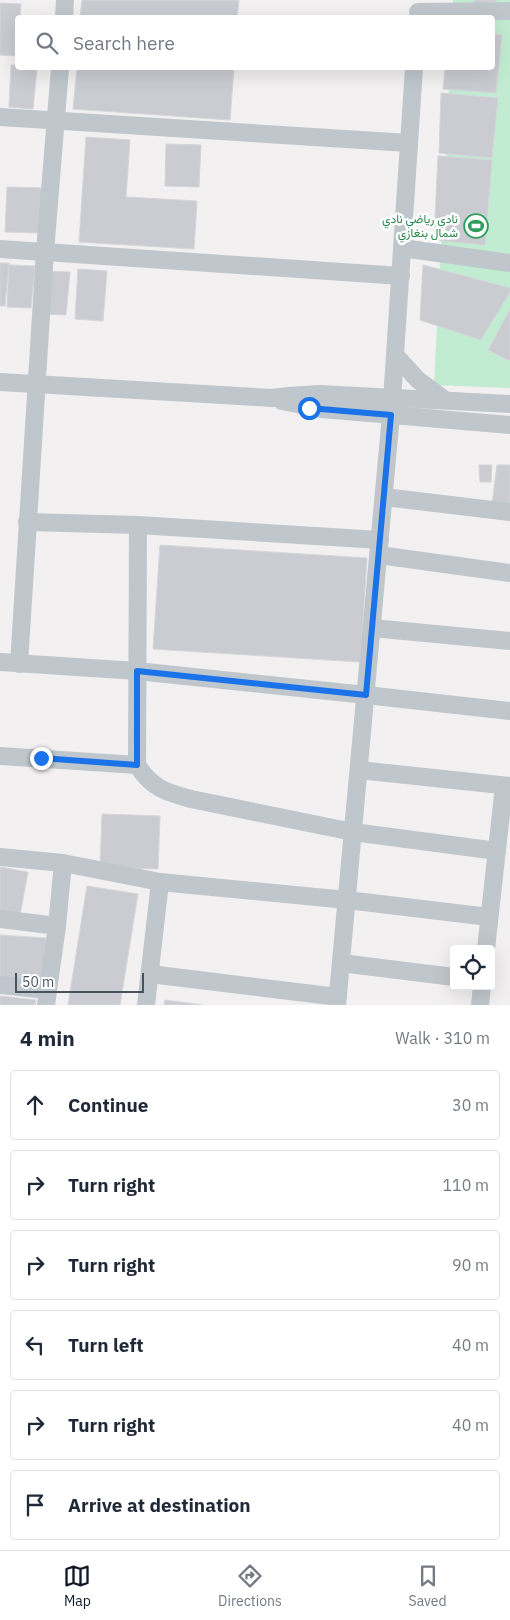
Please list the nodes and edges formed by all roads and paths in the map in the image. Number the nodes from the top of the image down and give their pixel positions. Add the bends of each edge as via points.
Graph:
1 (65, 0) edge
2 (418, 10) edge
3 (510, 11) edge
4 (64, 15) edge
5 (60, 70) edge
6 (414, 70) edge
7 (0, 117) edge
8 (56, 120) junction
9 (409, 143) junction
10 (402, 248) junction
11 (0, 249) edge
12 (45, 252) junction
13 (510, 260) edge
14 (401, 276) junction
15 (395, 355) junction
16 (0, 382) edge
17 (36, 384) junction
18 (445, 401) junction
19 (510, 404) edge
20 (392, 407) junction
21 (510, 424) edge
22 (384, 497) junction
23 (510, 512) edge
24 (27, 522) junction
25 (138, 525) junction
26 (379, 547) junction
27 (510, 573) edge
28 (372, 628) junction
29 (510, 642) edge
30 (0, 662) edge
31 (20, 664) junction
32 (137, 671) junction
33 (366, 695) junction
34 (510, 711) edge
35 (0, 756) edge
36 (137, 765) junction
37 (359, 770) junction
38 (507, 786) edge
39 (353, 832) junction
40 (497, 851) junction
41 (0, 857) edge
42 (63, 863) junction
43 (160, 882) junction
44 (347, 900) junction
45 (489, 917) junction
46 (0, 919) edge
47 (57, 926) junction
48 (486, 945) edge
49 (341, 963) junction
50 (150, 974) junction
51 (450, 977) edge
52 (0, 985) edge
53 (482, 990) edge
54 (46, 998) edge
55 (338, 1001) edge
56 (146, 1005) edge
57 (480, 1005) edge

1 - 4 street
2 - 3 street
5 - 8 street
6 - 9 street
7 - 8 street
8 - 9 street
8 - 12 street
9 - 10 street
10 - 13 street
10 - 14 street
11 - 12 street
12 - 14 street
12 - 17 street
14 - 15 street
15 - 18 street via 418,380
15 - 20 street
16 - 17 street
17 - 20 street via 272,398 309,408
17 - 24 street
18 - 19 street
18 - 20 street
20 - 21 street
20 - 22 street
22 - 23 street
22 - 26 street
24 - 25 street
24 - 31 street
25 - 26 street
25 - 32 street
26 - 27 street
26 - 28 street
28 - 29 street
28 - 33 street
30 - 31 street
31 - 32 street
32 - 33 street
32 - 36 street
33 - 34 street
33 - 37 street
35 - 36 street
36 - 39 street via 146,778 174,795
37 - 38 street
37 - 39 street
38 - 40 street
39 - 40 street
39 - 44 street
40 - 45 street
41 - 42 street
42 - 43 street
42 - 47 street
43 - 44 street
43 - 50 street
44 - 45 street
44 - 49 street
45 - 48 street
46 - 47 street
47 - 54 street
49 - 51 street
49 - 55 street
50 - 55 street
50 - 56 street
52 - 54 street
53 - 57 street

